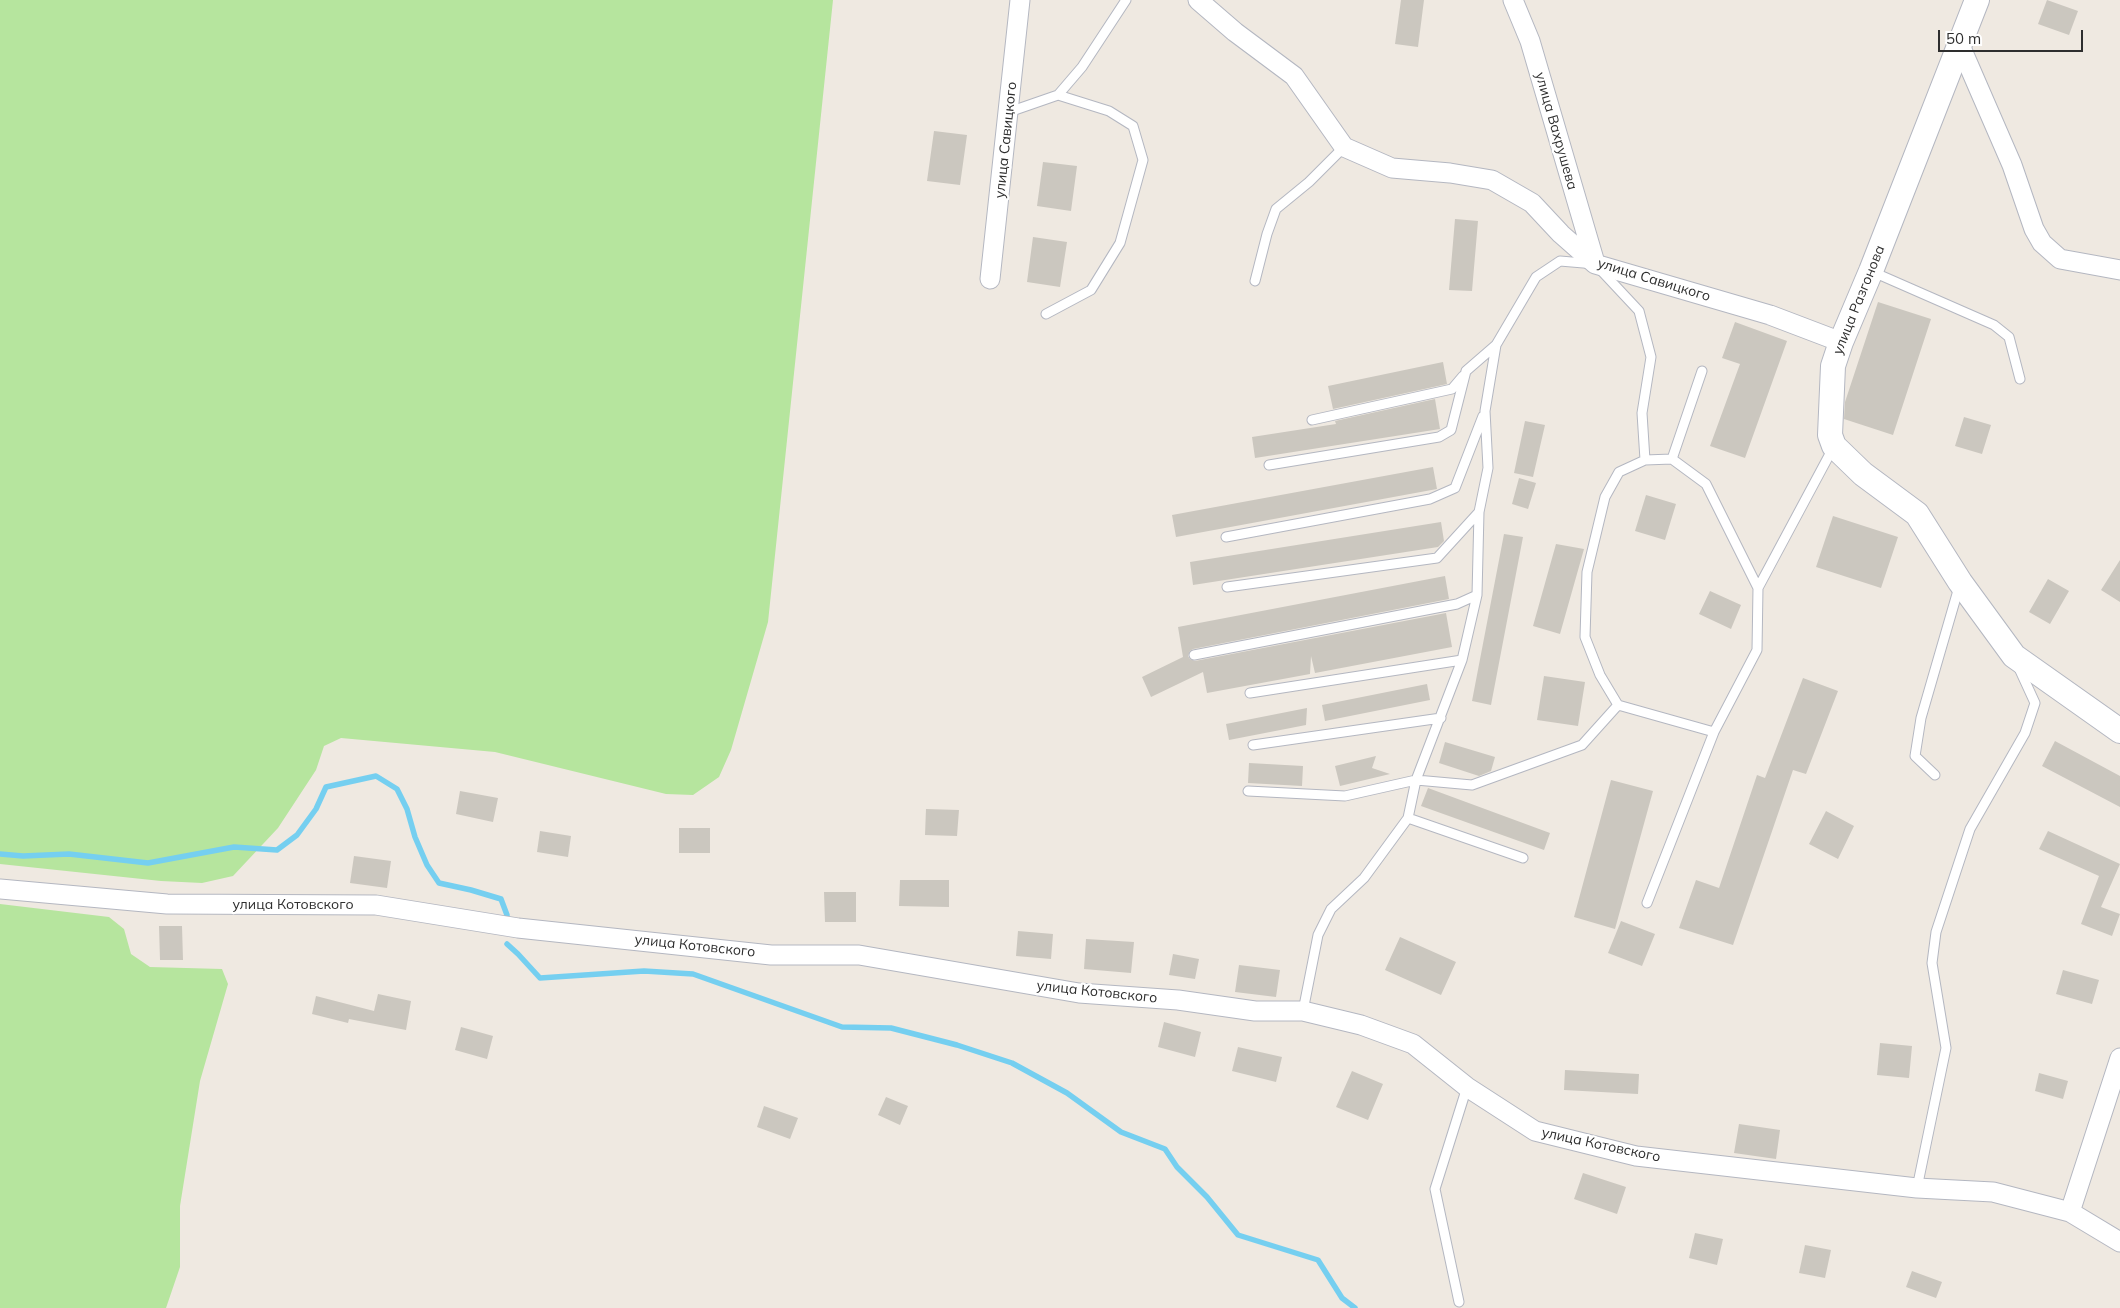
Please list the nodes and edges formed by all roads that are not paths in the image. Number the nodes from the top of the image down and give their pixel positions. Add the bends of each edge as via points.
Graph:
1 (1020, 0) edge
2 (1126, 0) edge
3 (1198, 0) edge
4 (1513, 0) edge
5 (1977, 0) edge
6 (1959, 43) junction
7 (1058, 96) junction
8 (1009, 112) junction
9 (1344, 147) junction
10 (1595, 264) junction
11 (2120, 270) edge
12 (1872, 271) junction
13 (990, 279) dead end
14 (1255, 280) dead end
15 (1046, 314) dead end
16 (1841, 342) junction
17 (1496, 345) junction
18 (1466, 371) junction
19 (1702, 371) dead end
20 (2020, 379) dead end
21 (1485, 411) junction
22 (1312, 420) dead end
23 (1834, 446) junction
24 (1645, 460) junction
25 (1672, 460) junction
26 (1269, 465) dead end
27 (1480, 512) junction
28 (1226, 537) dead end
29 (1960, 582) junction
30 (1227, 588) dead end
31 (1758, 588) junction
32 (1477, 595) junction
33 (1194, 655) dead end
34 (2014, 656) junction
35 (1462, 660) junction
36 (1250, 694) dead end
37 (1618, 705) junction
38 (1440, 718) junction
39 (2120, 731) edge
40 (1714, 732) junction
41 (1253, 745) dead end
42 (1935, 775) dead end
43 (1416, 780) junction
44 (1248, 791) dead end
45 (1408, 818) junction
46 (1523, 858) dead end
47 (0, 889) edge
48 (1648, 903) dead end
49 (1303, 1011) junction
50 (2120, 1058) edge
51 (1468, 1087) junction
52 (1917, 1188) junction
53 (2070, 1212) junction
54 (2120, 1242) edge
55 (1460, 1302) dead end

1 - 8 street, улица Савицкого
2 - 7 lane via 1082,67
3 - 9 street via 1294,76
4 - 10 street, улица Вахрушева via 1530,41
5 - 6 street, улица Разгонова
6 - 11 street via 2042,243 2060,260
6 - 12 street, улица Разгонова
7 - 8 lane
7 - 15 lane via 1109,111 1133,126 1143,160 1120,242 1091,290
8 - 13 street, улица Савицкого
9 - 10 street, улица Савицкого via 1392,168 1492,180 1532,203
9 - 14 lane via 1276,209
10 - 16 street, улица Савицкого via 1770,315
10 - 17 lane via 1560,261 1536,277
10 - 24 lane via 1639,312 1651,357 1642,413
12 - 16 street, улица Разгонова
12 - 20 lane via 1994,325 2009,337
16 - 23 street, улица Разгонова via 1833,366 1830,435
17 - 18 lane
17 - 21 lane
18 - 22 lane via 1452,389
18 - 26 lane via 1451,430 1439,437
19 - 25 lane
21 - 27 lane via 1488,468
21 - 28 lane via 1455,488 1430,499
23 - 29 street via 1863,474 1917,514
23 - 31 lane
24 - 25 lane
24 - 37 lane via 1619,472 1605,497 1588,572 1585,637 1600,675
25 - 31 lane via 1706,484
27 - 30 lane via 1437,558
27 - 32 lane
29 - 34 street
29 - 42 lane via 1921,718 1915,756
31 - 40 lane via 1758,650
32 - 33 lane via 1457,604
32 - 35 lane
34 - 39 street
34 - 52 lane via 2035,704 2025,732 1970,829 1936,932 1932,963 1946,1048
35 - 36 lane
35 - 38 lane
37 - 40 lane
37 - 43 lane via 1582,745 1574,748 1472,785
38 - 41 lane
38 - 43 lane
40 - 48 lane
43 - 44 lane via 1345,796
43 - 45 lane
45 - 46 lane
45 - 49 lane via 1364,878 1331,908 1318,935
47 - 49 street, улица Котовского via 167,904 376,905 518,928 771,955 859,955 1079,993 1178,1000 1255,1011
49 - 51 street, улица Котовского via 1360,1025 1412,1044
50 - 53 street
51 - 52 street, улица Котовского via 1535,1131 1636,1156
51 - 55 lane via 1435,1189
52 - 53 street, улица Котовского via 1993,1192
53 - 54 street, улица Котовского

